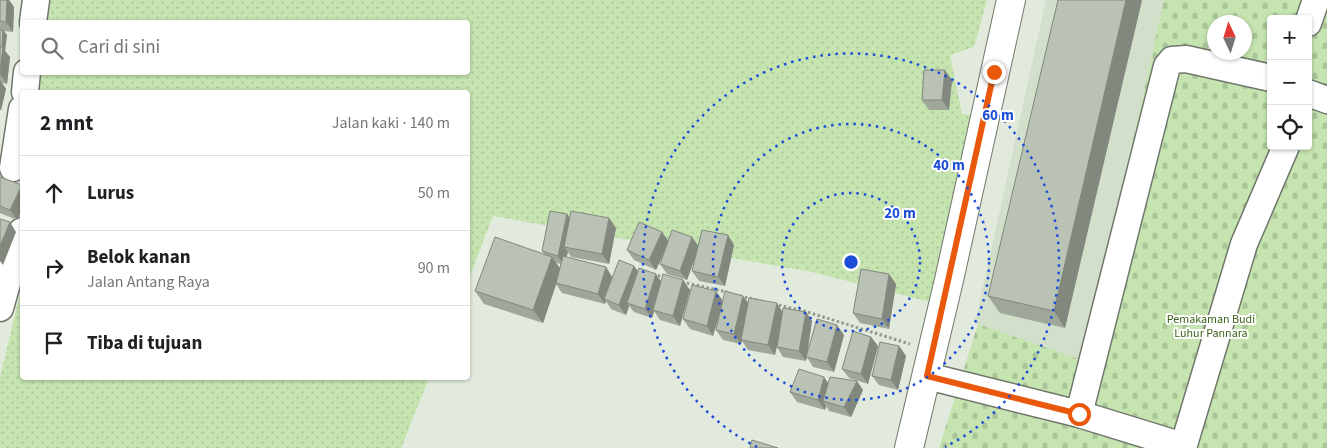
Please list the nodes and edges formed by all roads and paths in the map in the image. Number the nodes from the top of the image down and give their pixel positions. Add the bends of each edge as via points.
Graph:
1 (36, 0) edge
2 (1010, 0) edge
3 (1316, 0) edge
4 (1311, 15) edge
5 (34, 20) edge
6 (27, 75) edge
7 (1267, 77) edge
8 (25, 90) edge
9 (1312, 95) edge
10 (1327, 100) edge
11 (20, 121) edge
12 (1284, 150) edge
13 (12, 168) edge
14 (20, 237) edge
15 (650, 274) edge
16 (669, 278) edge
17 (679, 281) edge
18 (727, 292) edge
19 (2, 294) edge
20 (737, 295) edge
21 (930, 364) junction
22 (1079, 414) junction
23 (1183, 447) edge
24 (909, 448) edge

1 - 5 street
2 - 21 main road
3 - 4 street
6 - 8 street
7 - 22 street via 1186,59 1172,60 1167,66
9 - 10 street
11 - 13 street
12 - 23 street via 1244,244
14 - 19 street
15 - 16 path
17 - 18 path
20 - 21 path via 804,311
21 - 22 street
21 - 24 main road
22 - 23 street

